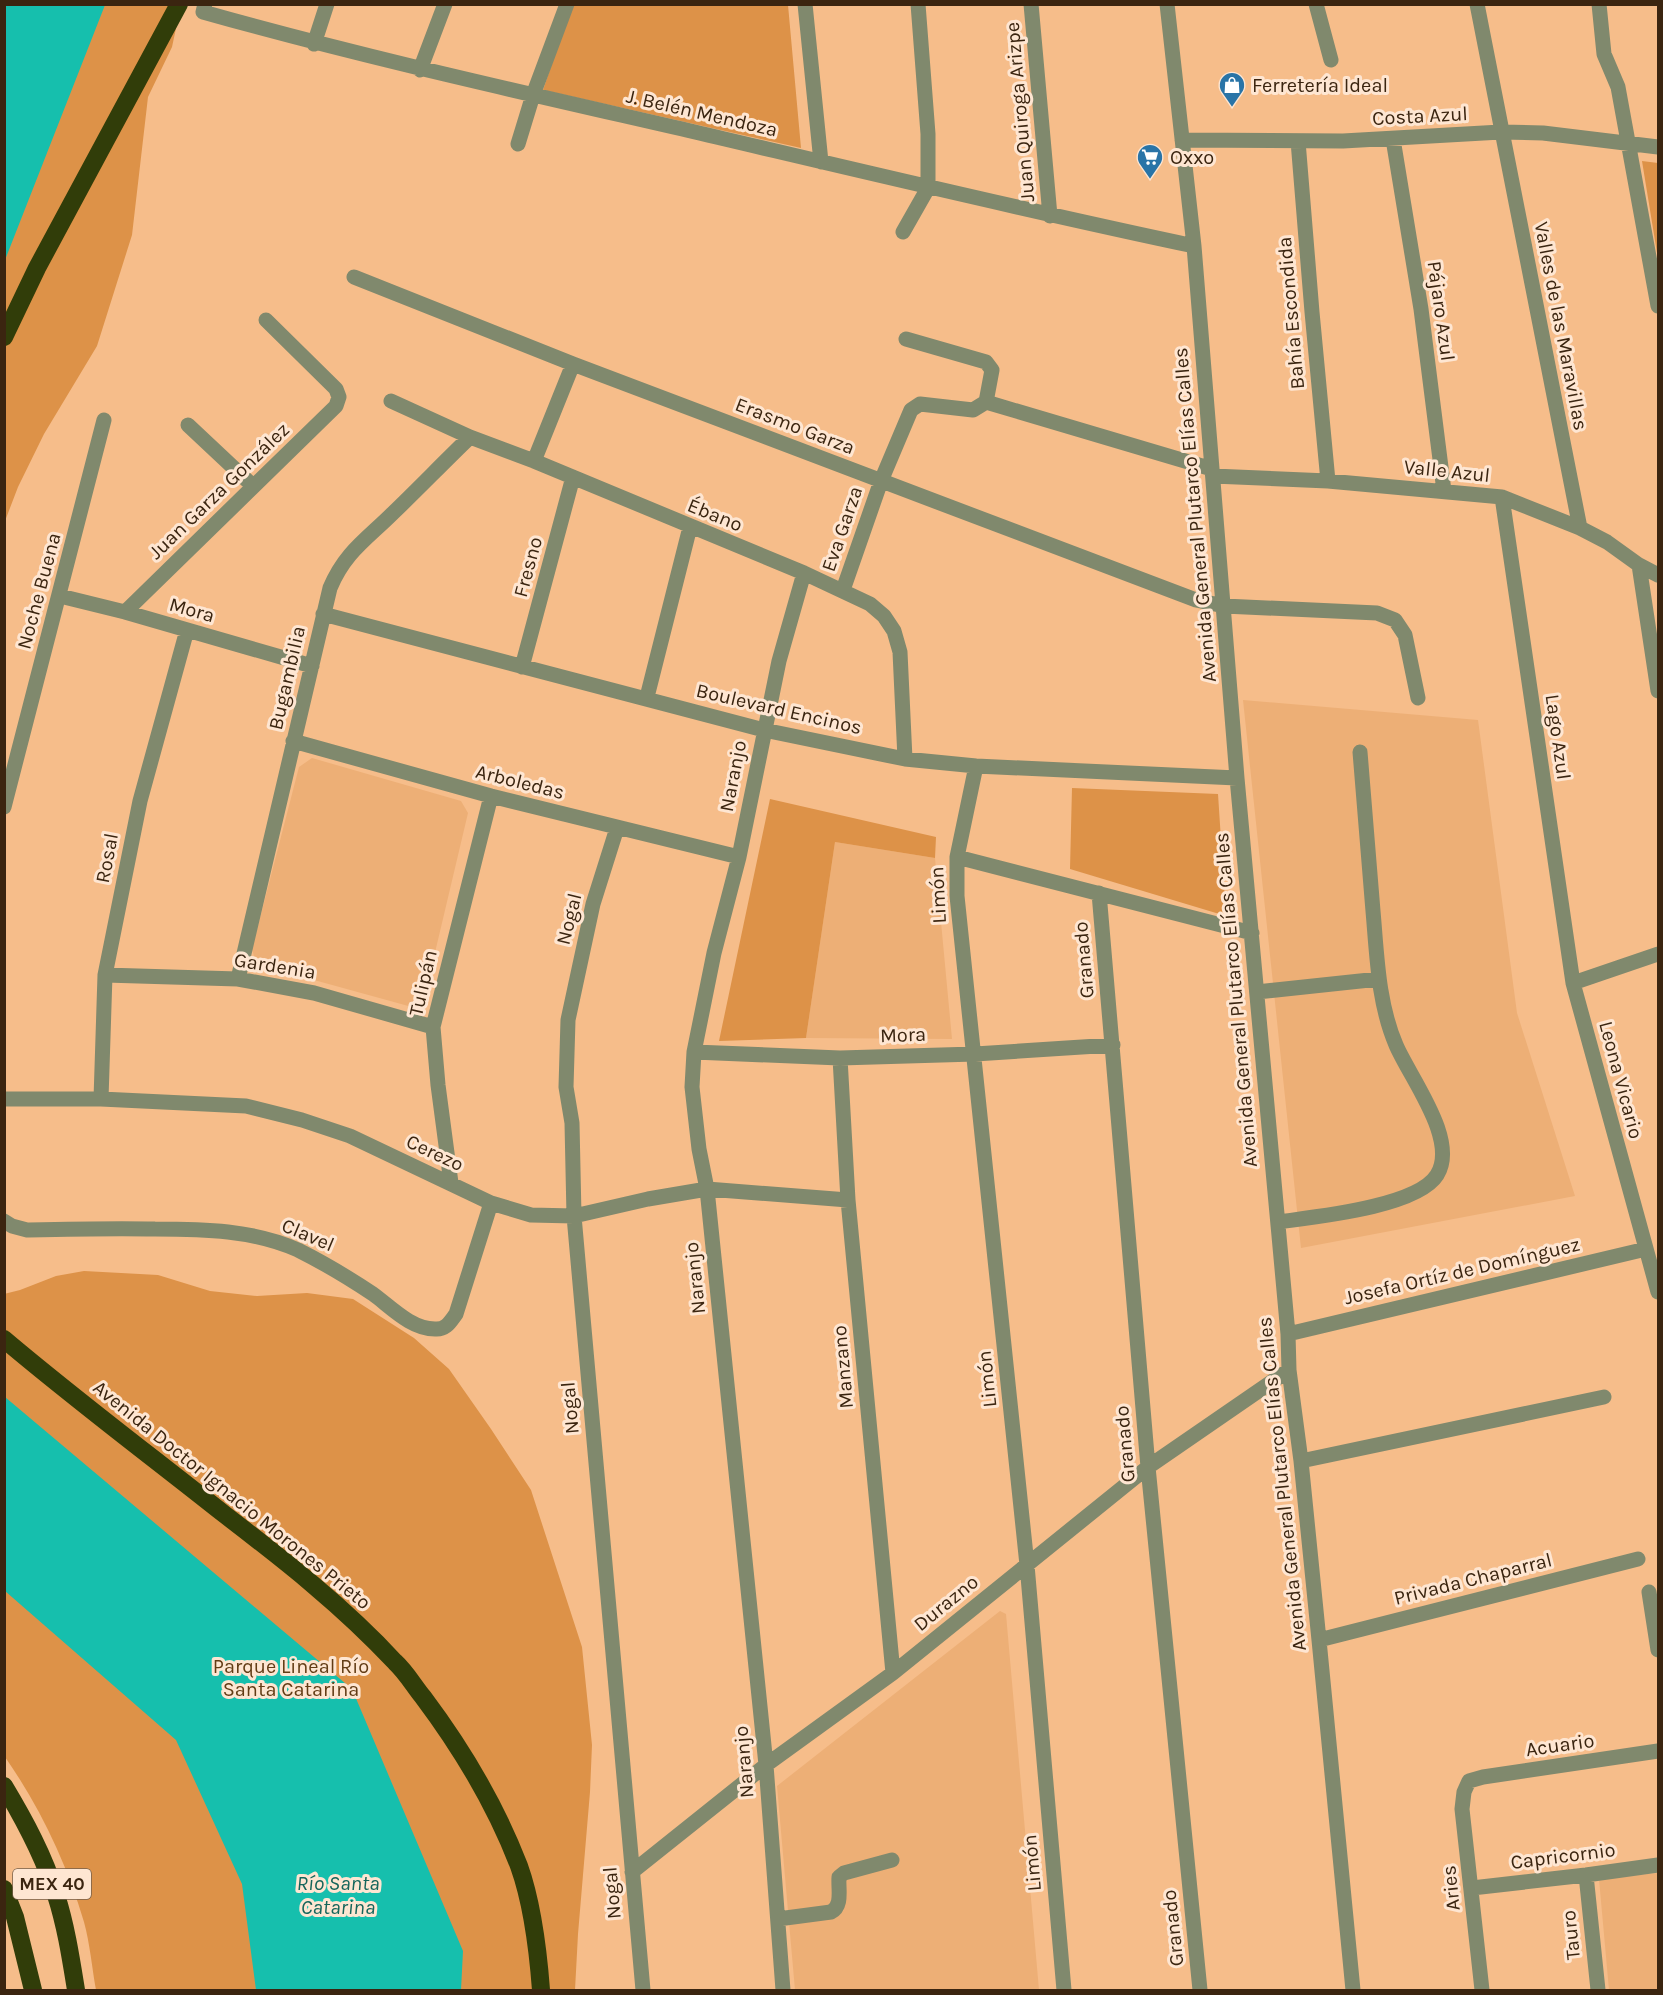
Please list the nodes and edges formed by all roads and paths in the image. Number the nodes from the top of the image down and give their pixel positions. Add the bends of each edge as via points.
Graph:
1 (178, 4) edge
2 (327, 4) edge
3 (446, 4) edge
4 (567, 4) edge
5 (805, 4) edge
6 (918, 4) edge
7 (1031, 4) edge
8 (1167, 4) edge
9 (1316, 4) edge
10 (1477, 4) edge
11 (1599, 4) edge
12 (204, 8) edge
13 (314, 44) junction
14 (1331, 60) dead end
15 (420, 70) junction
16 (533, 95) junction
17 (1501, 132) junction
18 (1393, 139) junction
19 (1182, 140) junction
20 (1298, 141) junction
21 (1628, 142) junction
22 (518, 144) dead end
23 (1659, 147) edge
24 (821, 162) junction
25 (928, 188) junction
26 (1050, 216) junction
27 (903, 232) dead end
28 (1194, 246) junction
29 (354, 278) dead end
30 (1659, 306) edge
31 (266, 320) dead end
32 (4, 337) edge
33 (906, 339) dead end
34 (573, 364) junction
35 (391, 401) dead end
36 (986, 402) junction
37 (104, 420) dead end
38 (189, 425) dead end
39 (470, 437) junction
40 (534, 461) junction
41 (1213, 473) junction
42 (573, 477) junction
43 (881, 481) junction
44 (1328, 481) junction
45 (253, 486) junction
46 (1444, 491) junction
47 (1502, 497) junction
48 (690, 527) junction
49 (1580, 528) junction
50 (1639, 566) junction
51 (804, 573) junction
52 (1659, 575) edge
53 (843, 590) junction
54 (60, 596) junction
55 (1224, 606) junction
56 (125, 612) junction
57 (323, 614) junction
58 (187, 630) junction
59 (312, 666) junction
60 (522, 667) junction
61 (1659, 691) edge
62 (647, 698) junction
63 (1418, 698) dead end
64 (764, 729) junction
65 (293, 741) junction
66 (1360, 752) dead end
67 (904, 759) junction
68 (976, 766) junction
69 (1237, 778) junction
70 (491, 796) junction
71 (4, 807) edge
72 (617, 828) junction
73 (739, 857) junction
74 (957, 857) junction
75 (1099, 893) junction
76 (1252, 933) junction
77 (1659, 954) edge
78 (105, 975) junction
79 (1379, 979) junction
80 (238, 980) junction
81 (1573, 982) junction
82 (1257, 992) junction
83 (433, 1027) junction
84 (1113, 1045) junction
85 (694, 1052) junction
86 (975, 1054) junction
87 (840, 1058) junction
88 (4, 1099) edge
89 (101, 1099) junction
90 (451, 1183) junction
91 (707, 1189) junction
92 (849, 1200) junction
93 (491, 1203) junction
94 (574, 1216) junction
95 (4, 1221) edge
96 (1278, 1222) junction
97 (1646, 1249) junction
98 (1659, 1292) edge
99 (1288, 1334) junction
100 (4, 1339) edge
101 (1289, 1370) junction
102 (1604, 1397) dead end
103 (1301, 1461) junction
104 (1148, 1467) junction
105 (1638, 1559) dead end
106 (1027, 1565) junction
107 (1649, 1592) dead end
108 (1319, 1640) junction
109 (1659, 1650) edge
110 (892, 1673) junction
111 (1659, 1751) edge
112 (766, 1765) junction
113 (1469, 1782) joint
114 (4, 1786) edge
115 (892, 1860) dead end
116 (1659, 1864) edge
117 (632, 1872) junction
118 (1586, 1875) junction
119 (1472, 1888) junction
120 (4, 1889) edge
121 (778, 1919) junction
122 (33, 1990) edge
123 (76, 1990) edge
124 (541, 1990) edge
125 (643, 1990) edge
126 (783, 1990) edge
127 (1064, 1990) edge
128 (1200, 1990) edge
129 (1353, 1990) edge
130 (1482, 1990) edge
131 (1598, 1990) edge

1 - 32 highway
2 - 13 street
3 - 15 street
4 - 16 street
5 - 24 street
6 - 25 street
7 - 26 street, Juan Quiroga Arizpe
8 - 19 street, Avenida General Plutarco Elías Calles
9 - 14 street
10 - 17 street, Valles de las Maravillas
11 - 21 street via 1604,54 1617,87
12 - 13 street, J. Belén Mendoza
13 - 15 street, J. Belén Mendoza
15 - 16 street, J. Belén Mendoza
16 - 22 street
16 - 24 street, J. Belén Mendoza
17 - 18 street, Costa Azul
17 - 21 street, Costa Azul
17 - 49 street, Valles de las Maravillas
18 - 20 street, Costa Azul
18 - 46 street, Pájaro Azul via 1421,309
19 - 20 street, Costa Azul
19 - 28 street, Avenida General Plutarco Elías Calles
20 - 44 street, Bahía Escondida
21 - 23 street, Costa Azul
21 - 30 street
24 - 25 street, J. Belén Mendoza
25 - 26 street, J. Belén Mendoza
25 - 27 street
26 - 28 street, J. Belén Mendoza
28 - 41 street, Avenida General Plutarco Elías Calles
29 - 34 street, Erasmo Garza
31 - 45 street, Juan Garza González via 336,389 339,397 336,406
33 - 36 street via 986,362 992,370
34 - 40 street
34 - 43 street, Erasmo Garza
35 - 39 street, Ébano
36 - 41 street, Valle Azul
36 - 43 street, Eva Garza via 973,410 920,404 911,410
37 - 54 street, Noche Buena
38 - 45 street
39 - 40 street, Ébano
39 - 57 street, Bugambilia via 351,552 338,570
40 - 42 street, Ébano
41 - 44 street, Valle Azul
41 - 55 street, Avenida General Plutarco Elías Calles
42 - 48 street, Ébano
42 - 60 street, Fresno
43 - 53 street, Eva Garza
43 - 55 street, Erasmo Garza via 1173,593
44 - 46 street, Valle Azul
45 - 56 street, Juan Garza González
46 - 47 street, Valle Azul
47 - 49 street, Valle Azul
47 - 81 street, Lago Azul
48 - 51 street, Ébano
48 - 62 street
49 - 50 street, Valle Azul
50 - 52 street, Valle Azul
50 - 61 street
51 - 53 street, Ébano
51 - 64 street, Naranjo
53 - 67 street, Ébano via 870,604 894,631 900,652
54 - 56 street, Mora
54 - 71 street, Noche Buena
55 - 63 street, Erasmo Garza via 1365,611 1388,616 1401,626 1405,635
55 - 69 street, Avenida General Plutarco Elías Calles
56 - 58 street, Mora
57 - 59 street, Bugambilia
57 - 60 street, Boulevard Encinos
58 - 59 street, Mora
58 - 78 street, Rosal via 140,801
59 - 65 street, Bugambilia
60 - 62 street, Boulevard Encinos
62 - 64 street, Boulevard Encinos
64 - 67 street, Boulevard Encinos
64 - 73 street, Naranjo
65 - 70 street, Arboledas
65 - 80 street, Bugambilia
66 - 79 street
67 - 68 street, Boulevard Encinos
68 - 69 street, Boulevard Encinos
68 - 74 street, Limón
69 - 76 street, Avenida General Plutarco Elías Calles
70 - 72 street, Arboledas
70 - 83 street, Tulipán
72 - 73 street, Arboledas
72 - 94 street, Nogal via 593,904 568,1020 566,1087 572,1124
73 - 85 street, Naranjo
74 - 75 street
74 - 86 street, Limón via 957,896
75 - 76 street
75 - 84 street, Granado
76 - 82 street, Avenida General Plutarco Elías Calles
77 - 81 street
78 - 80 street, Gardenia
78 - 89 street, Rosal
79 - 82 street
79 - 96 street via 1396,1045 1437,1125 1442,1164 1429,1184 1384,1204
80 - 83 street, Gardenia via 314,993
81 - 97 street, Leona Vicario
82 - 96 street, Avenida General Plutarco Elías Calles
83 - 90 street, Tulipán
84 - 86 street, Mora
84 - 104 street, Granado
85 - 87 street, Mora
85 - 91 street, Naranjo via 692,1088
86 - 87 street, Mora
86 - 106 street, Limón
87 - 92 street, Manzano
88 - 89 street, Cerezo
89 - 90 street, Cerezo via 246,1106 350,1136
90 - 93 street, Cerezo
91 - 92 street, Cerezo
91 - 94 street, Cerezo
91 - 112 street, Naranjo
92 - 110 street, Manzano
93 - 94 street, Cerezo via 531,1215
93 - 95 street, Clavel via 456,1314 447,1327 437,1330 409,1321 326,1264 263,1239 185,1229 27,1230
94 - 117 street, Nogal
96 - 99 street, Avenida General Plutarco Elías Calles
97 - 98 street, Leona Vicario
97 - 99 street, Josefa Ortíz de Domínguez
99 - 101 street, Avenida General Plutarco Elías Calles
100 - 124 highway, Avenida Doctor Ignacio Morones Prieto via 302,1575 397,1663 474,1773 519,1867 531,1911
101 - 103 street, Avenida General Plutarco Elías Calles
101 - 104 street, Durazno
102 - 103 street
103 - 108 street, Avenida General Plutarco Elías Calles
104 - 106 street, Durazno
104 - 128 street, Granado
105 - 108 street, Privada Chaparral
106 - 110 street, Durazno
106 - 127 street, Limón
107 - 109 street
108 - 129 street, Avenida General Plutarco Elías Calles
110 - 112 street, Durazno
111 - 113 street, Acuario
112 - 117 street, Durazno
112 - 121 street, Naranjo
113 - 119 street, Aries via 1462,1809
114 - 123 highway, MEX 40 via 40,1851 56,1895
115 - 121 street via 839,1877 836,1910
116 - 118 street, Capricornio
117 - 125 street, Nogal
118 - 119 street, Capricornio
118 - 131 street, Tauro
119 - 130 street, Aries
120 - 122 highway, MEX 40
121 - 126 street, Naranjo

